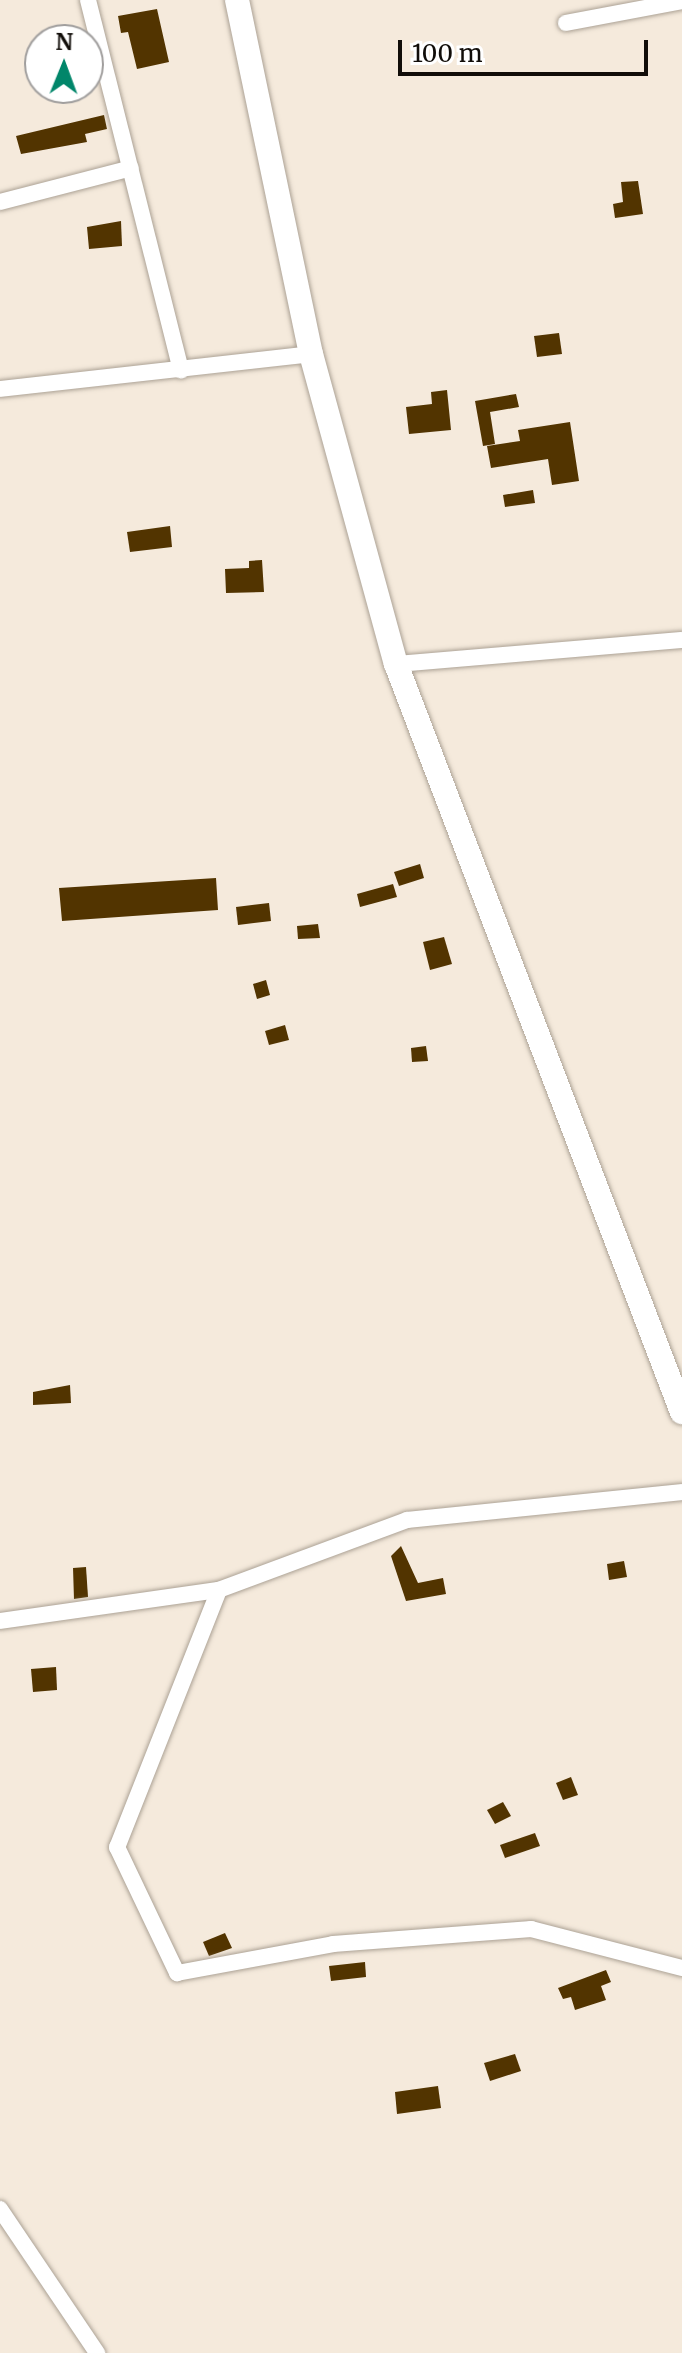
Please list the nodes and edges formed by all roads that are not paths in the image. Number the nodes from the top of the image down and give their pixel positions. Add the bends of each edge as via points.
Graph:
1 (88, 0) edge
2 (237, 0) edge
3 (682, 1) edge
4 (566, 23) dead end
5 (131, 168) junction
6 (0, 202) edge
7 (311, 354) junction
8 (181, 370) junction
9 (0, 389) edge
10 (682, 640) edge
11 (396, 664) junction
12 (682, 1412) edge
13 (682, 1492) edge
14 (219, 1590) junction
15 (0, 1621) edge
16 (682, 1968) edge
17 (0, 2209) edge
18 (97, 2353) edge

1 - 5 street
2 - 7 main road
3 - 4 street
5 - 6 street
5 - 8 street
7 - 8 street
7 - 11 main road
8 - 9 street
10 - 11 street
11 - 12 main road
13 - 14 street via 407,1520
14 - 15 street
14 - 16 street via 117,1847 177,1973 333,1944 531,1929
17 - 18 street

